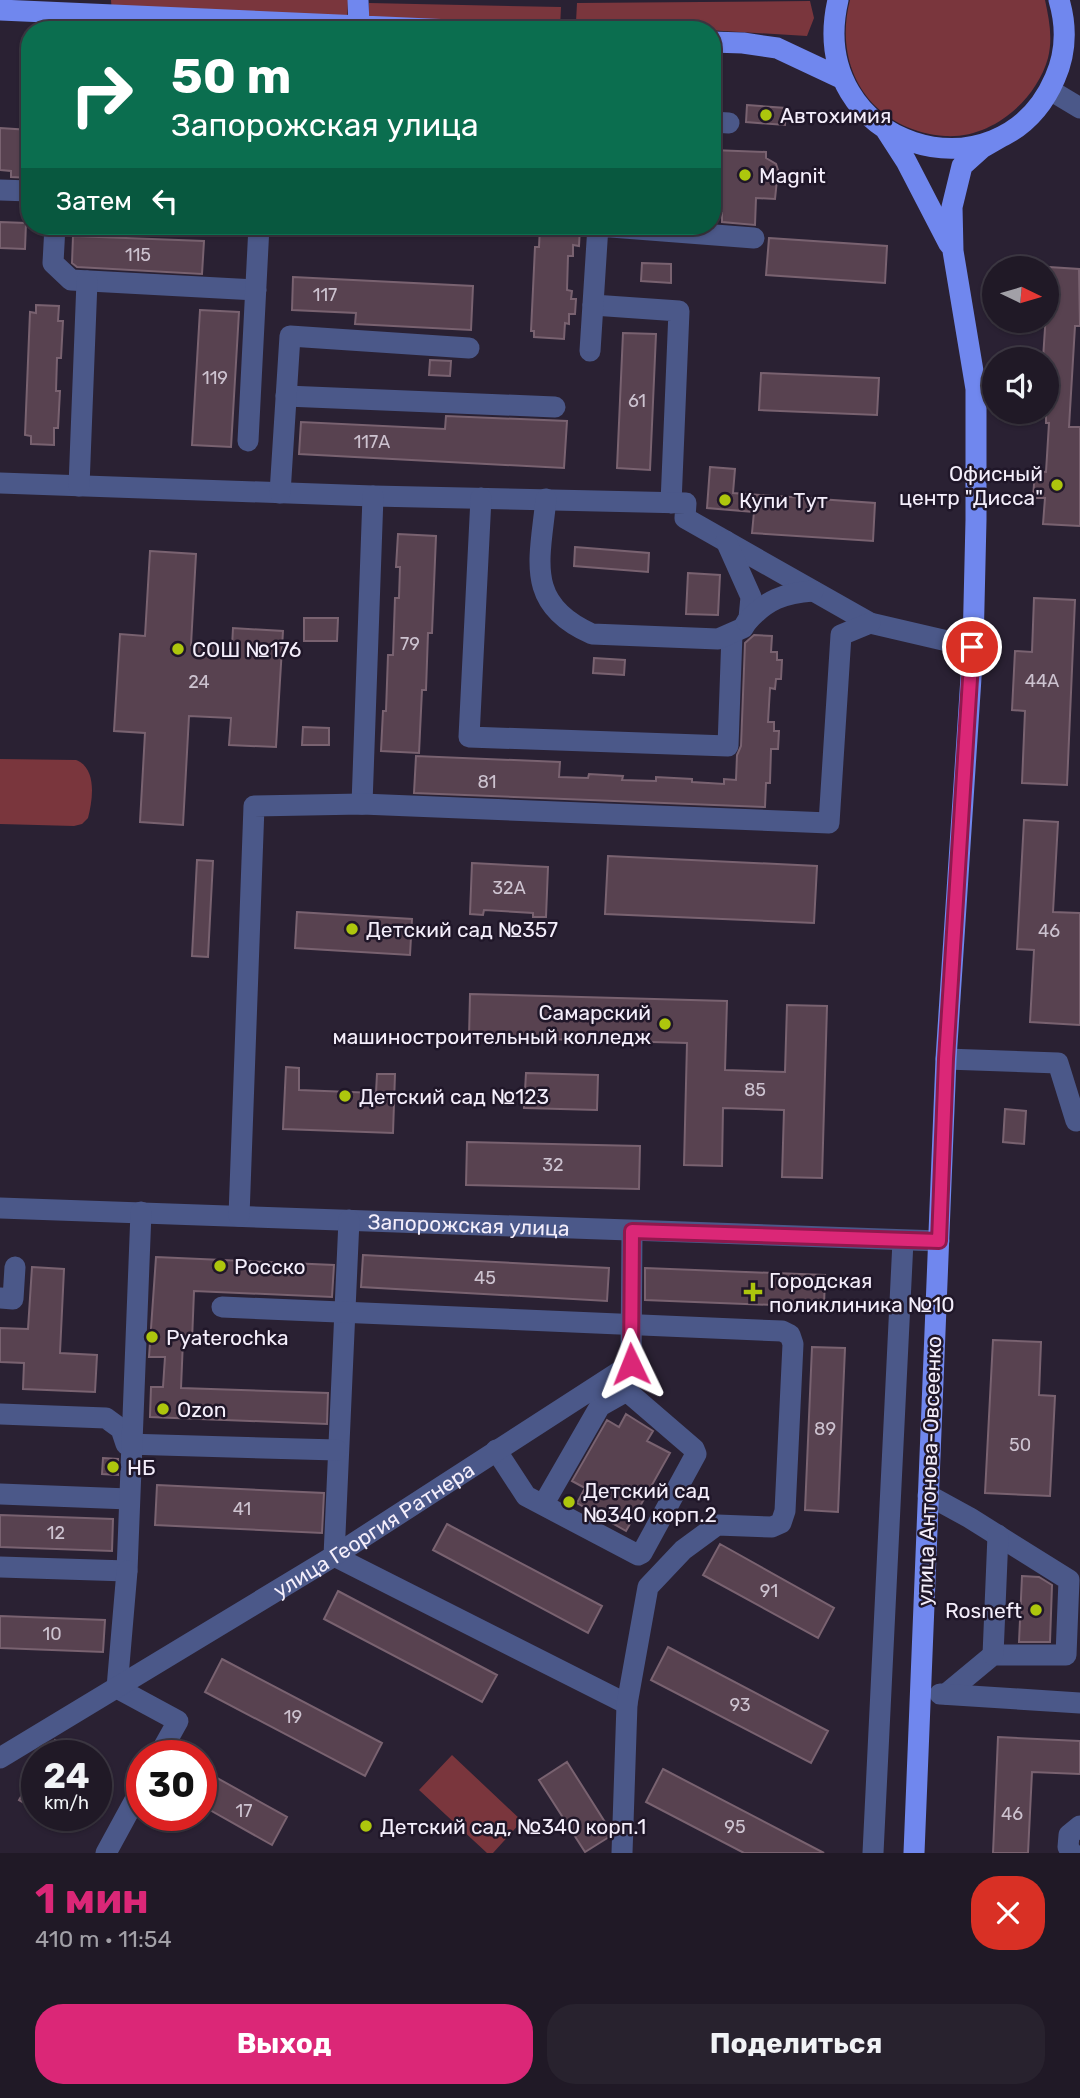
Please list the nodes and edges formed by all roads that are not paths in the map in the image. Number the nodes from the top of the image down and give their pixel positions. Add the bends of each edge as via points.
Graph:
1 (358, 0) edge
2 (838, 0) edge
3 (1065, 6) edge
4 (99, 8) edge
5 (0, 10) edge
6 (298, 21) edge
7 (359, 21) edge
8 (721, 42) edge
9 (843, 79) junction
10 (1050, 90) junction
11 (1080, 108) edge
12 (886, 130) junction
13 (1008, 133) junction
14 (0, 190) edge
15 (21, 191) edge
16 (55, 235) edge
17 (258, 235) edge
18 (597, 235) edge
19 (715, 235) edge
20 (754, 238) dead end
21 (953, 251) junction
22 (87, 281) junction
23 (256, 290) junction
24 (593, 305) junction
25 (469, 348) dead end
26 (590, 351) dead end
27 (286, 396) junction
28 (555, 407) dead end
29 (248, 440) dead end
30 (0, 483) edge
31 (79, 486) junction
32 (280, 493) junction
33 (373, 496) junction
34 (481, 498) junction
35 (546, 499) junction
36 (671, 503) junction
37 (726, 541) junction
38 (813, 591) junction
39 (870, 623) junction
40 (739, 628) junction
41 (972, 647) junction
42 (362, 804) junction
43 (946, 1059) junction
44 (1076, 1121) dead end
45 (0, 1208) edge
46 (141, 1212) junction
47 (239, 1216) junction
48 (349, 1220) junction
49 (632, 1231) junction
50 (903, 1241) junction
51 (939, 1241) junction
52 (15, 1268) dead end
53 (0, 1298) edge
54 (222, 1307) dead end
55 (344, 1312) junction
56 (629, 1324) junction
57 (0, 1414) edge
58 (131, 1444) junction
59 (337, 1450) junction
60 (496, 1450) junction
61 (0, 1494) edge
62 (928, 1495) junction
63 (129, 1499) junction
64 (543, 1505) junction
65 (998, 1535) junction
66 (334, 1556) junction
67 (0, 1567) edge
68 (127, 1571) junction
69 (993, 1655) junction
70 (117, 1688) junction
71 (920, 1692) junction
72 (946, 1694) junction
73 (1080, 1703) edge
74 (628, 1704) junction
75 (167, 1740) edge
76 (0, 1758) edge
77 (126, 1816) edge
78 (1080, 1826) edge
79 (106, 1853) edge
80 (622, 1853) edge
81 (873, 1853) edge
82 (914, 1853) edge
83 (1072, 1853) edge

1 - 7 main road
2 - 9 main road via 834,39
3 - 10 main road via 1065,42
4 - 5 main road
4 - 6 main road
8 - 9 main road via 777,48
9 - 12 main road via 861,108
10 - 11 street
10 - 13 main road
12 - 13 main road via 916,144 948,149 978,145
12 - 21 main road, улица Антонова-Овсеенко
13 - 21 main road, улица Антонова-Овсеенко via 962,166 952,207
14 - 15 street
16 - 22 street via 53,263 71,280
17 - 23 street
18 - 24 street
19 - 20 street
21 - 41 main road, улица Антонова-Овсеенко via 976,389
22 - 23 street
22 - 31 street
23 - 29 street
24 - 26 street
24 - 36 street via 679,311
25 - 27 street via 290,335
27 - 28 street
27 - 32 street
30 - 31 street
31 - 32 street
32 - 33 street
33 - 34 street
33 - 42 street
34 - 35 street
34 - 40 street via 469,737 728,746
35 - 36 street
35 - 40 street via 540,584 554,608 576,626 592,634 718,639
36 - 37 street via 686,503 685,518
37 - 38 street
37 - 40 street via 751,597 749,618
38 - 39 street
38 - 40 street via 777,597
39 - 41 street
39 - 42 street via 841,635 829,823
41 - 43 main road, улица Антонова-Овсеенко
42 - 47 street via 254,806
43 - 44 street via 1058,1063
43 - 51 main road, улица Антонова-Овсеенко
45 - 46 street, Запорожская улица
46 - 47 street, Запорожская улица
46 - 58 street
47 - 48 street, Запорожская улица
48 - 49 street, Запорожская улица
48 - 55 street
49 - 50 street, Запорожская улица
49 - 56 street, улица Георгия Ратнера
50 - 51 street, Запорожская улица
50 - 81 street
51 - 62 main road, улица Антонова-Овсеенко
52 - 53 street via 13,1299
54 - 55 street
55 - 56 street
55 - 59 street
56 - 60 street, улица Георгия Ратнера via 631,1364
56 - 74 street via 782,1331 790,1335 793,1344 781,1523 772,1527 718,1525 684,1549 648,1587
57 - 58 street via 106,1418 121,1429 126,1444
58 - 59 street
58 - 63 street
59 - 66 street
60 - 64 street via 521,1491
60 - 66 street, улица Георгия Ратнера
61 - 63 street
62 - 65 street
62 - 71 main road, улица Антонова-Овсеенко
63 - 68 street
64 - 64 street via 638,1555 696,1454 629,1393 623,1393 600,1406
65 - 69 street
65 - 69 street via 1069,1580 1066,1655
66 - 70 street, улица Георгия Ратнера
66 - 74 street
67 - 68 street
68 - 70 street
69 - 72 street
70 - 75 street via 178,1721
70 - 76 street, улица Георгия Ратнера
71 - 72 street
71 - 82 main road, улица Антонова-Овсеенко
72 - 73 street
74 - 80 street
77 - 79 street
78 - 83 street via 1069,1835

